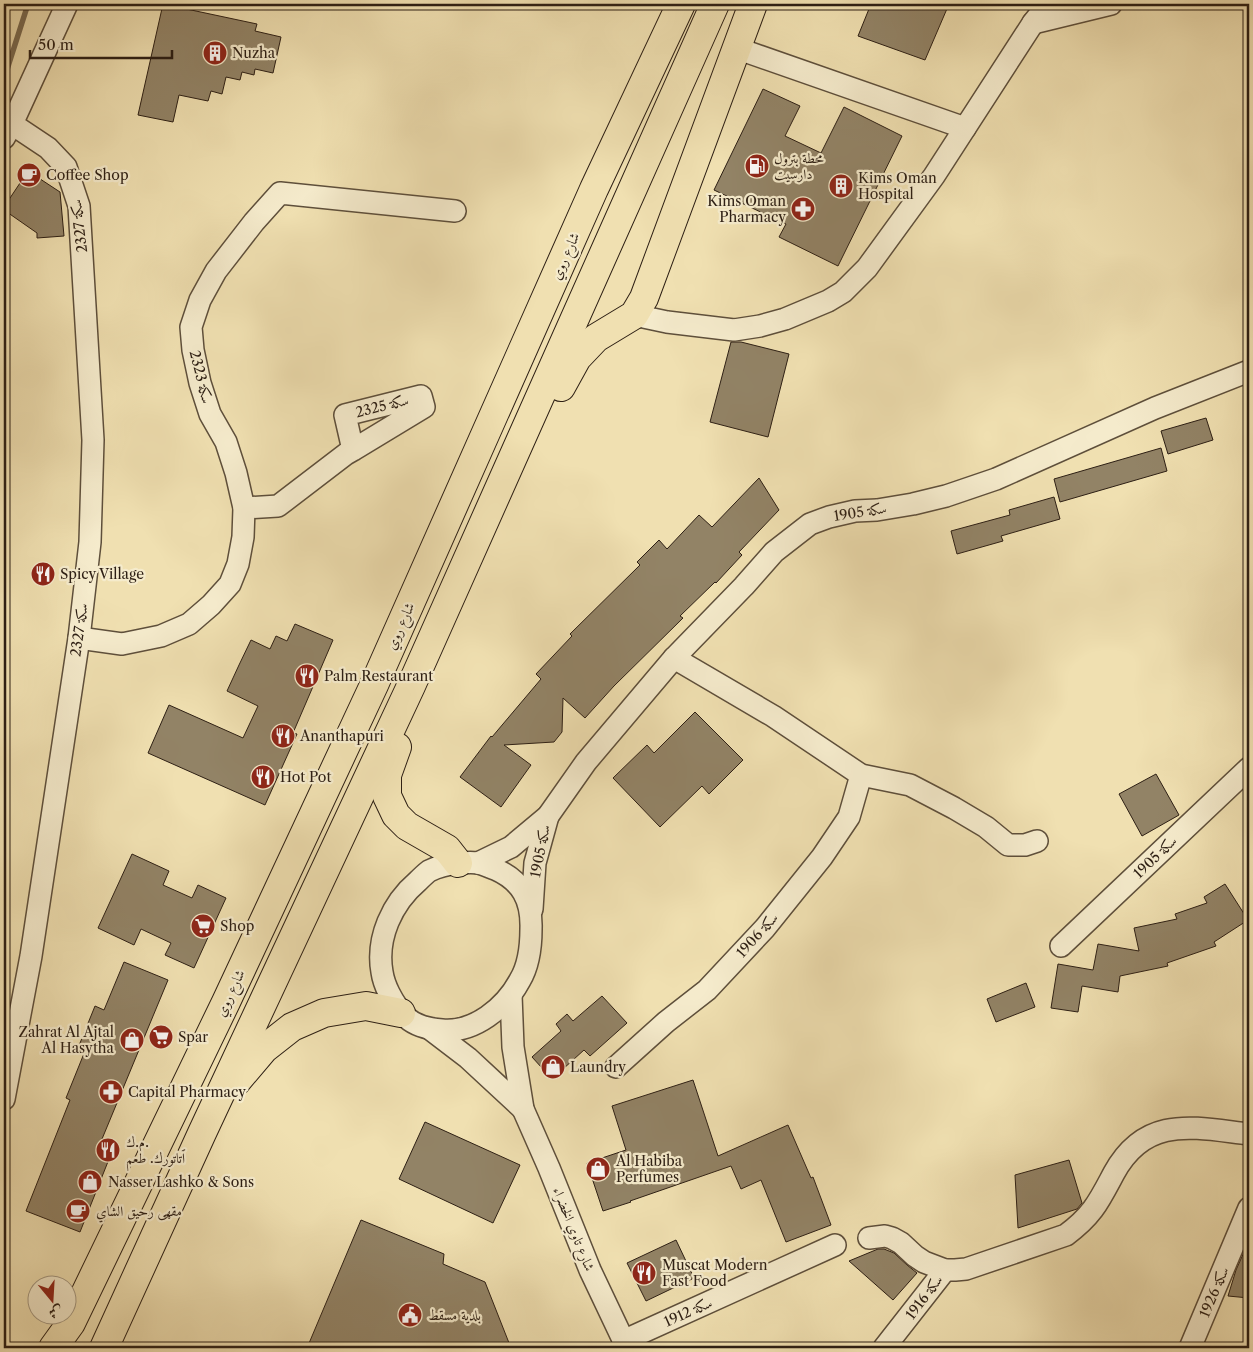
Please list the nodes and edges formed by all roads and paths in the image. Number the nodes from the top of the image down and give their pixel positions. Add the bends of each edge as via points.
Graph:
1 (67, 4) edge
2 (668, 4) edge
3 (681, 4) edge
4 (715, 4) edge
5 (753, 4) edge
6 (1048, 4) edge
7 (1111, 4) edge
8 (1033, 23) junction
9 (736, 48) junction
10 (965, 128) junction
11 (8, 131) edge
12 (594, 189) junction
13 (455, 211) dead end
14 (634, 315) junction
15 (1249, 371) edge
16 (353, 450) dead end
17 (497, 492) junction
18 (244, 508) junction
19 (78, 638) junction
20 (674, 658) junction
21 (411, 686) junction
22 (1249, 768) edge
23 (861, 775) junction
24 (548, 816) junction
25 (1037, 841) dead end
26 (468, 863) junction
27 (532, 916) junction
28 (1061, 946) dead end
29 (511, 995) junction
30 (401, 1013) junction
31 (430, 1029) junction
32 (616, 1067) dead end
33 (4, 1099) edge
34 (523, 1109) junction
35 (202, 1133) junction
36 (1249, 1134) edge
37 (1249, 1208) edge
38 (869, 1238) dead end
39 (835, 1245) dead end
40 (944, 1270) junction
41 (78, 1309) edge
42 (70, 1324) edge
43 (70, 1324) edge
44 (625, 1345) edge
45 (34, 1348) edge
46 (53, 1348) edge
47 (104, 1348) edge
48 (884, 1348) edge
49 (1190, 1348) edge

1 - 11 street
2 - 12 main road via 634,78
3 - 12 main road, شارع روي
4 - 17 main road
5 - 9 main road
6 - 8 street
7 - 8 street
8 - 10 street
9 - 10 street
9 - 14 main road
10 - 14 street via 867,268 843,292 828,301 785,319 734,330
11 - 19 street, سكة 2327 via 48,148 66,167 80,206 93,440 90,542
12 - 41 main road, شارع روي via 374,685
13 - 18 street, سكة 2323 via 280,193 216,270 200,300 191,327 193,350 210,414 226,442
14 - 17 main road via 596,338 577,358 531,442
15 - 20 street, سكة 1905 via 1155,408 996,479 913,504 855,511 810,524 774,552
16 - 18 street via 278,506
17 - 21 main road
18 - 19 street, سكة 2323 via 243,537 230,584 189,624 161,636 122,644
19 - 33 street, سكة 2327 via 31,956
20 - 23 street via 773,716
20 - 24 street, سكة 1905 via 586,762
21 - 26 main road via 406,725 387,775 387,796 396,814 408,826
21 - 35 main road
22 - 28 street, سكة 1905
23 - 25 street via 910,785 986,827 1008,845
23 - 32 street, سكة 1906 via 849,817 822,857 765,928 707,990
24 - 26 street, سكة 1905 via 511,847
24 - 27 street, سكة 1905 via 535,863
26 - 27 street via 512,878 527,898
26 - 30 street via 443,865 428,872 394,908 385,929 382,972
27 - 29 street via 528,961
29 - 31 street via 483,1020 465,1028 448,1031
29 - 34 street, شارع تاوي الخضراء via 513,1047
30 - 31 street via 410,1021
30 - 35 main road via 366,1006 324,1013 292,1027 264,1049 236,1082
31 - 34 street, شارع تاوي الخضراء via 468,1058
34 - 44 street, شارع تاوي الخضراء
35 - 47 main road
36 - 40 street via 1187,1127 1160,1132 1125,1156 1096,1207 1066,1235 966,1269
37 - 49 street, سكة 1926
38 - 40 street via 892,1238 924,1262
39 - 44 street, سكة 1912
40 - 48 street, سكة 1916
42 - 45 main road
43 - 46 main road, شارع روي

